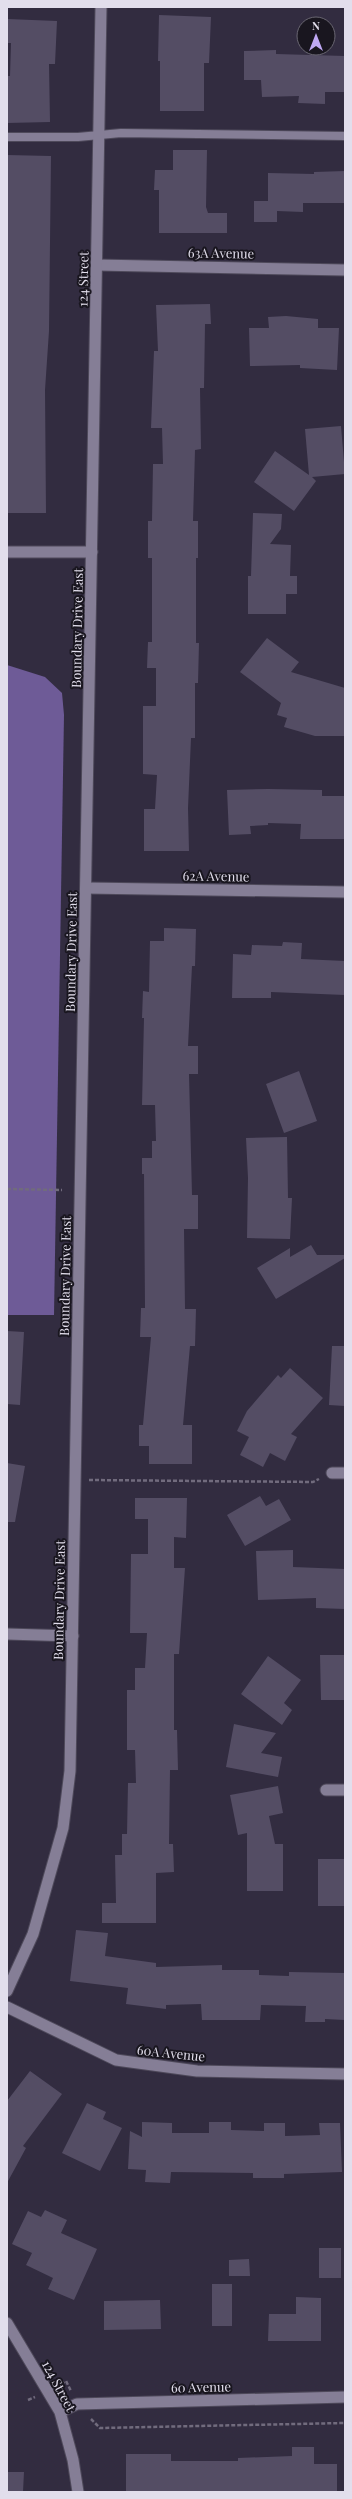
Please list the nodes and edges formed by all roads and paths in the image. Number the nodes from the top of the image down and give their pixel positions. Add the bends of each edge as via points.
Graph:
1 (101, 7) edge
2 (99, 135) junction
3 (345, 136) edge
4 (7, 138) edge
5 (97, 265) junction
6 (345, 270) edge
7 (7, 552) edge
8 (92, 552) junction
9 (86, 888) junction
10 (345, 892) edge
11 (7, 1189) edge
12 (62, 1190) dead end
13 (332, 1473) joint
14 (345, 1473) edge
15 (74, 1480) junction
16 (7, 1634) edge
17 (73, 1636) junction
18 (326, 1790) dead end
19 (345, 1790) edge
20 (7, 1991) edge
21 (7, 2007) edge
22 (345, 2074) edge
23 (7, 2323) edge
24 (345, 2398) edge
25 (60, 2412) junction
26 (345, 2423) edge
27 (100, 2428) dead end
28 (78, 2492) edge

1 - 2 street, 124 Street
2 - 3 lane via 121,133
2 - 4 lane
2 - 5 street, 124 Street
5 - 6 street, 63A Avenue
5 - 8 street, 124 Street
7 - 8 street
8 - 9 street, Boundary Drive East
9 - 10 street, 62A Avenue
9 - 15 street, Boundary Drive East
11 - 12 path
13 - 14 street
13 - 15 path via 313,1482
15 - 17 street, Boundary Drive East
16 - 17 street
17 - 20 street, Boundary Drive East via 70,1770 63,1828 33,1934
18 - 19 street
21 - 22 street, 60A Avenue via 116,2060 197,2071
23 - 25 street, 124 Street
24 - 25 street, 60 Avenue via 77,2404
25 - 28 street, 124 Street via 73,2460
26 - 27 path

